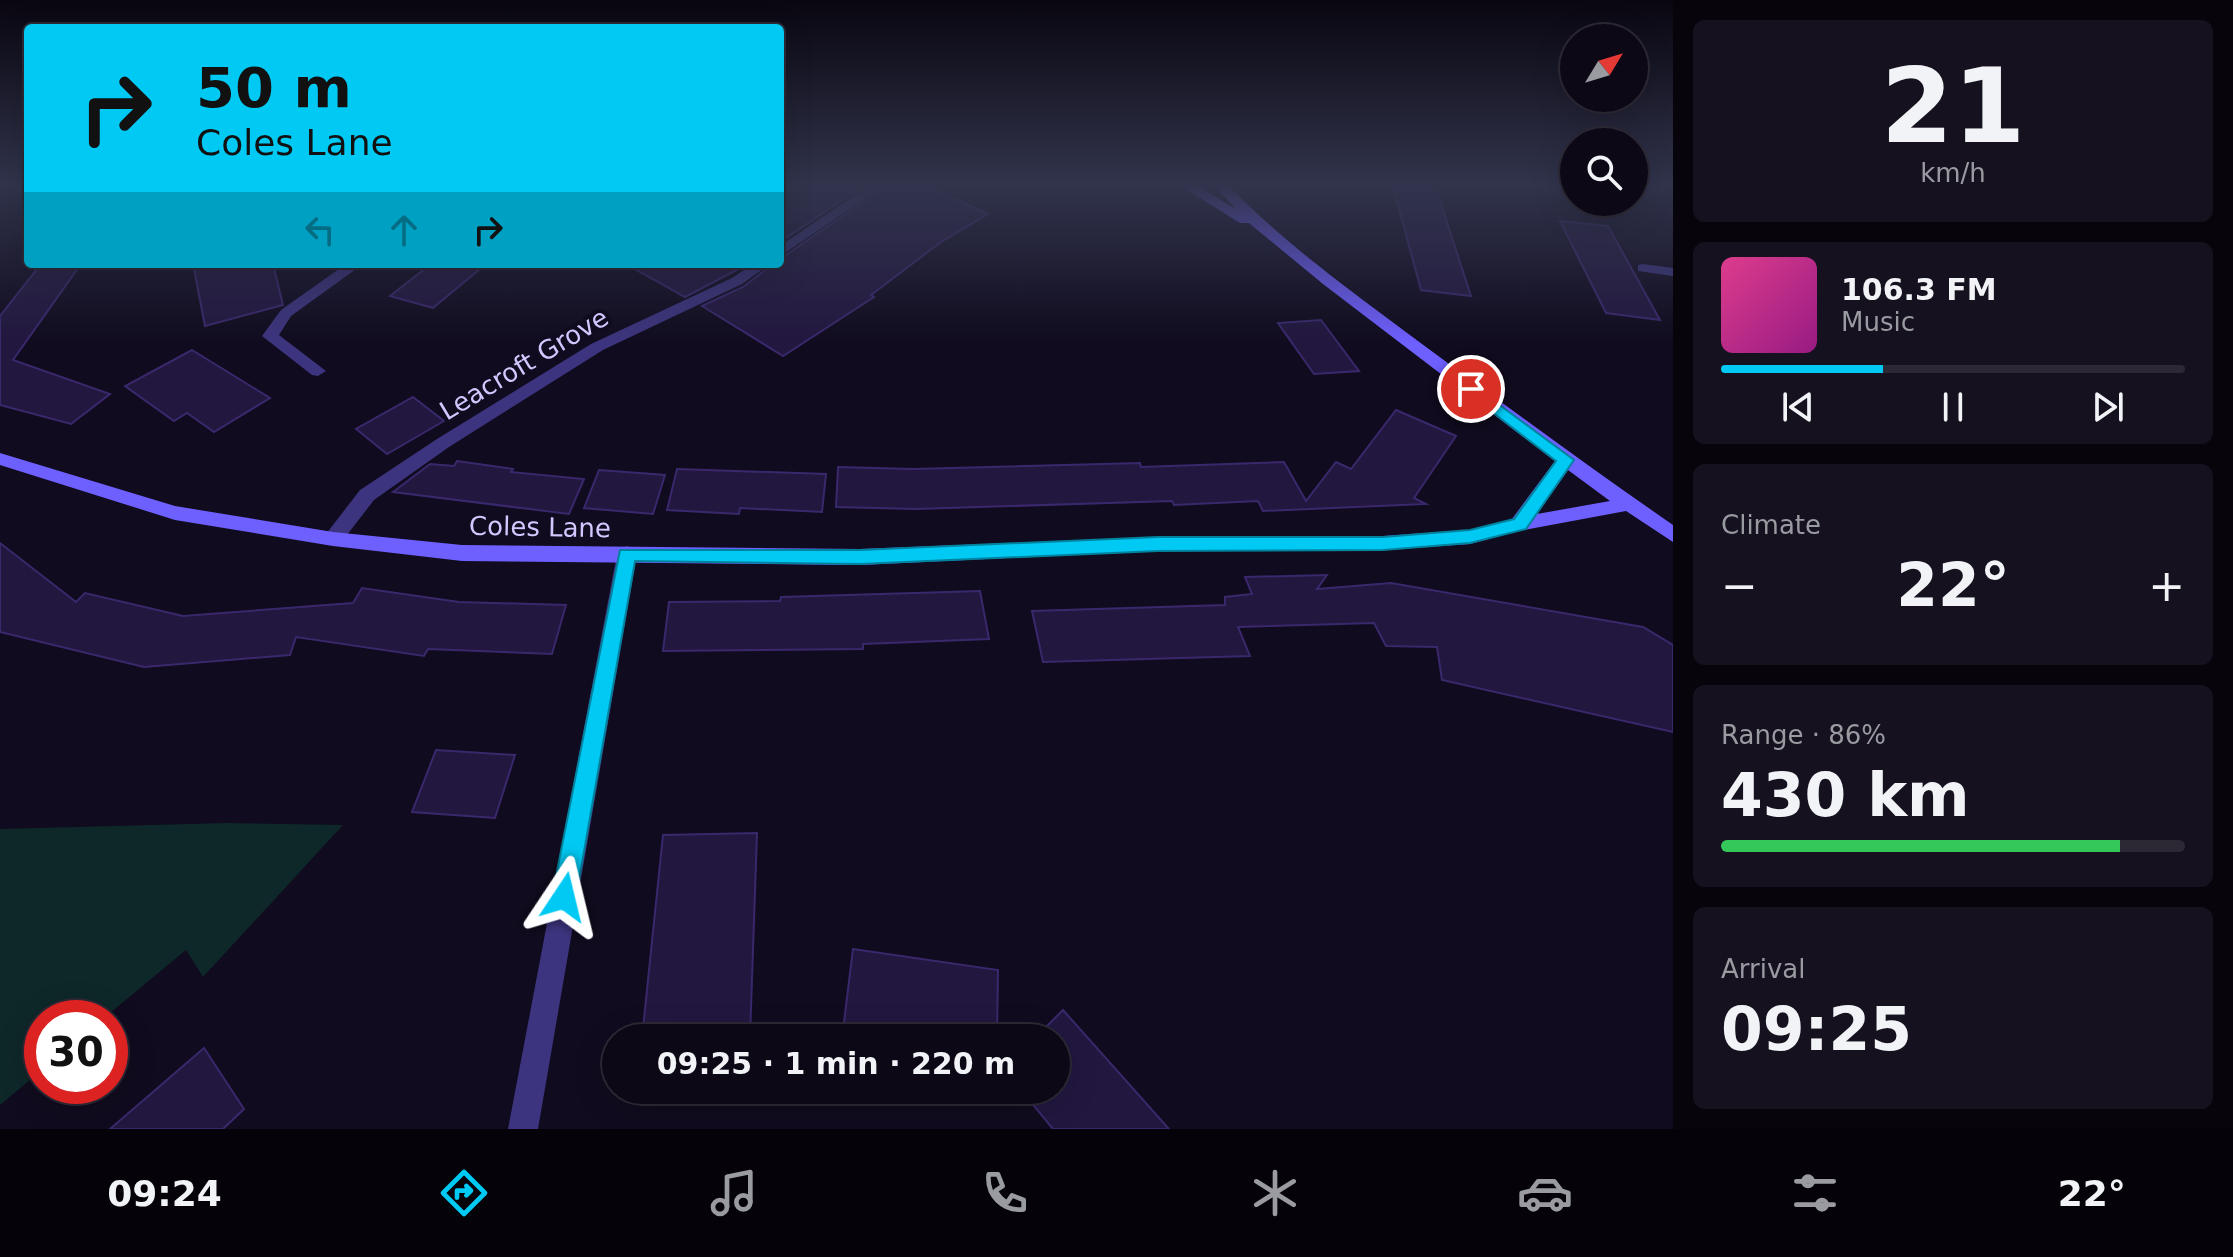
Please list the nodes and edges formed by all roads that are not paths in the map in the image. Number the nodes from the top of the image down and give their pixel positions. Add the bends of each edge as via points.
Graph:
1 (1275, 239) edge
2 (350, 268) edge
3 (757, 268) edge
4 (1643, 268) dead end
5 (1673, 272) edge
6 (318, 371) dead end
7 (0, 459) edge
8 (1566, 460) junction
9 (1629, 504) junction
10 (1519, 524) junction
11 (1669, 531) edge
12 (333, 539) junction
13 (627, 554) junction
14 (523, 1129) edge

1 - 8 street
2 - 6 street via 286,313 270,336
3 - 12 street, Leacroft Grove via 597,347 443,443 367,495
4 - 5 street
7 - 12 street, Coles Lane via 175,513
8 - 9 street
8 - 10 street
9 - 10 street, Coles Lane
9 - 11 street
10 - 13 street, Coles Lane via 1470,537 1383,543 1158,544 860,557
12 - 13 street, Coles Lane via 462,553
13 - 14 street

